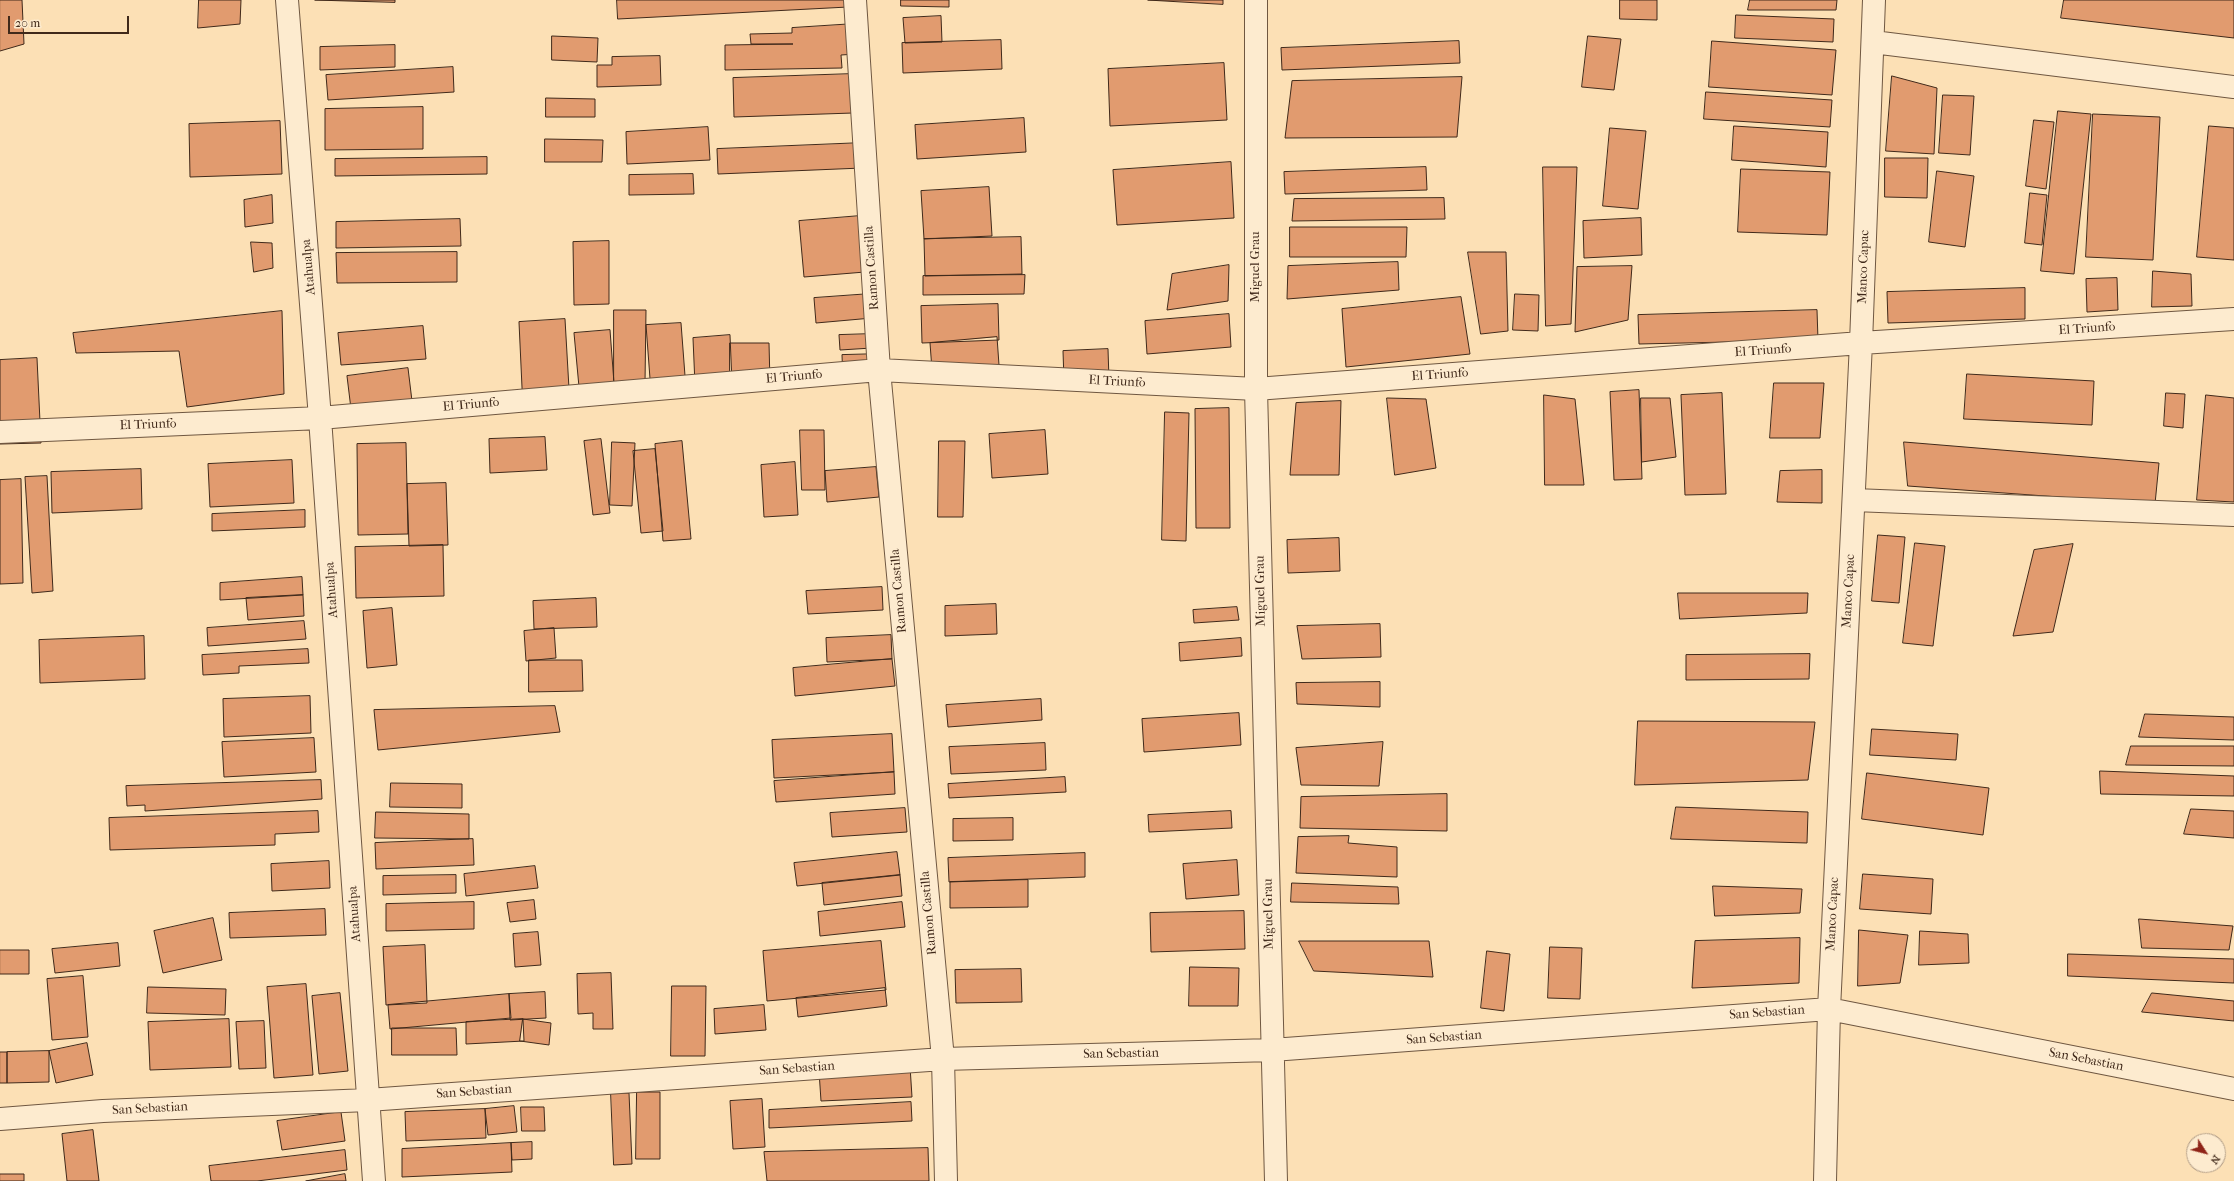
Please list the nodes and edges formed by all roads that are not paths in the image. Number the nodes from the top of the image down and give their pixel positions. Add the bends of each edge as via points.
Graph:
1 (288, 0) edge
2 (855, 0) edge
3 (1256, 0) edge
4 (1874, 0) edge
5 (1873, 42) junction
6 (2234, 87) edge
7 (2234, 319) edge
8 (1861, 343) junction
9 (879, 370) junction
10 (1256, 390) junction
11 (320, 418) junction
12 (0, 432) edge
13 (1854, 500) junction
14 (2234, 515) edge
15 (1829, 1009) junction
16 (1272, 1050) junction
17 (942, 1059) junction
18 (2234, 1089) edge
19 (368, 1100) junction
20 (0, 1119) edge
21 (374, 1181) edge
22 (946, 1181) edge
23 (1276, 1181) edge
24 (1825, 1181) edge

1 - 11 street, Atahualpa
2 - 9 street, Ramon Castilla
3 - 10 street, Miguel Grau
4 - 5 street, Manco Capac
5 - 6 street
5 - 8 street, Manco Capac
7 - 8 street, El Triunfo
8 - 10 street, El Triunfo
8 - 13 street, Manco Capac
9 - 10 street, El Triunfo
9 - 11 street, El Triunfo
9 - 17 street, Ramon Castilla
10 - 16 street, Miguel Grau
11 - 12 street, El Triunfo
11 - 19 street, Atahualpa
13 - 14 street
13 - 15 street, Manco Capac
15 - 16 street, San Sebastian
15 - 18 street, San Sebastian
15 - 24 street, Manco Capac
16 - 17 street, San Sebastian
16 - 23 street, Miguel Grau
17 - 19 street, San Sebastian
17 - 22 street, Ramon Castilla
19 - 20 street, San Sebastian
19 - 21 street, Atahualpa

